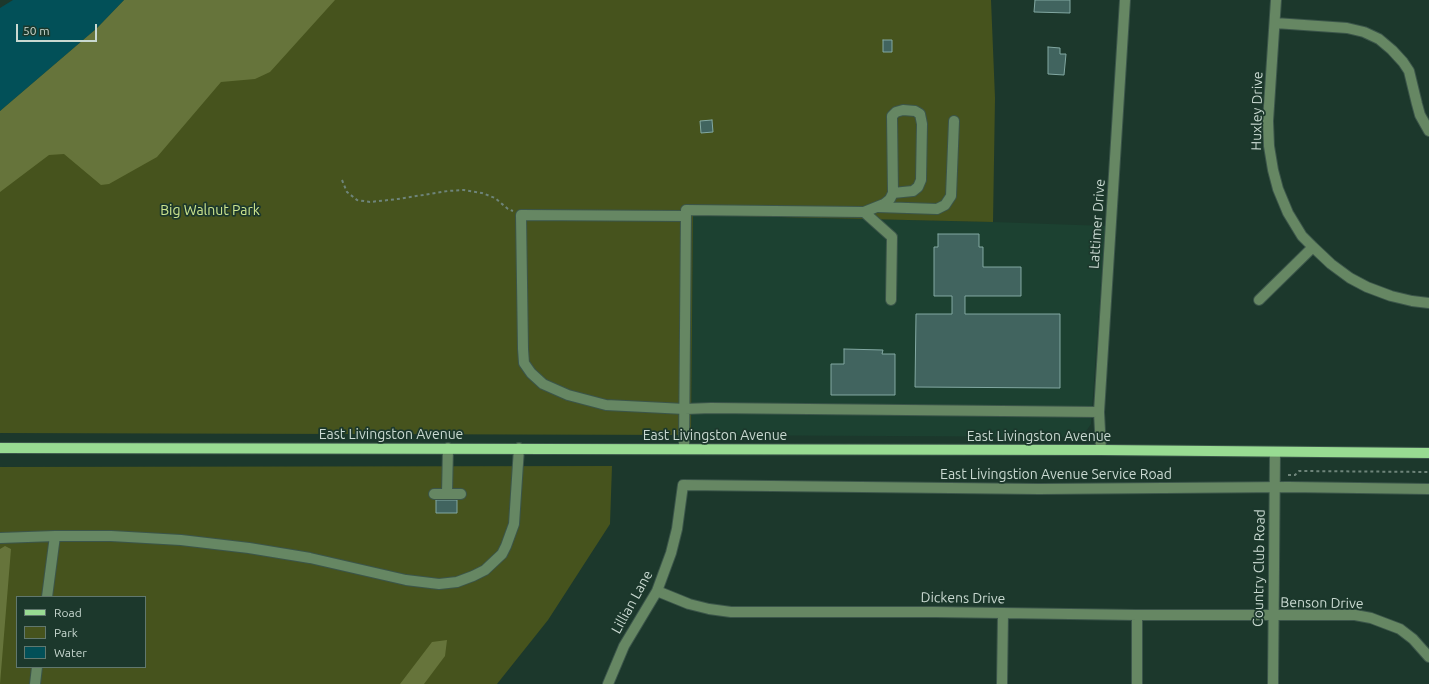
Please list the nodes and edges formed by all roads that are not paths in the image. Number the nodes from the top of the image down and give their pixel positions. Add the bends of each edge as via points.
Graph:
1 (1125, 0) edge
2 (1276, 0) edge
3 (1274, 23) junction
4 (954, 121) dead end
5 (1429, 131) edge
6 (893, 193) junction
7 (876, 207) junction
8 (864, 212) junction
9 (686, 216) junction
10 (1313, 247) junction
11 (891, 300) dead end
12 (1259, 300) dead end
13 (1429, 303) edge
14 (685, 409) junction
15 (1099, 412) junction
16 (0, 448) edge
17 (448, 448) junction
18 (519, 448) junction
19 (684, 449) junction
20 (1101, 450) junction
21 (1275, 452) junction
22 (1429, 453) edge
23 (683, 485) joint
24 (1274, 488) junction
25 (1429, 489) edge
26 (434, 494) dead end
27 (447, 494) junction
28 (461, 494) dead end
29 (55, 536) junction
30 (0, 538) edge
31 (657, 591) junction
32 (47, 596) edge
33 (1003, 613) junction
34 (1137, 615) junction
35 (1273, 616) junction
36 (1429, 657) edge
37 (37, 668) edge
38 (35, 684) edge
39 (608, 684) edge
40 (1002, 684) edge
41 (1137, 684) edge
42 (1273, 684) edge

1 - 15 street, Lattimer Drive
2 - 3 street, Huxley Drive
3 - 5 street via 1347,28 1379,39 1409,71 1416,104
3 - 10 street, Huxley Drive via 1268,121 1270,159 1288,213 1302,236
4 - 7 street via 951,196 946,205 937,209
6 - 6 street via 892,116 903,110 915,111 920,114 922,124 921,180 913,191
6 - 7 street via 884,204
7 - 8 street
8 - 9 street via 686,210
8 - 11 street via 892,237
9 - 14 street
9 - 14 street via 521,215 523,349 524,363 531,373 543,384 568,395 606,405
10 - 12 street
10 - 13 street, Huxley Drive via 1331,264 1367,287 1405,299
14 - 15 street
14 - 19 street
15 - 20 street, Lattimer Drive
16 - 17 main road, East Livingston Avenue
17 - 18 main road, East Livingston Avenue
17 - 27 street
18 - 19 main road, East Livingston Avenue
18 - 29 street via 514,524 506,546 502,554 485,570 457,582 439,584 406,580 310,558 216,544 111,536
19 - 20 main road, East Livingston Avenue
20 - 21 main road, East Livingston Avenue
21 - 22 main road, East Livingston Avenue
21 - 24 street, Country Club Road
23 - 24 street, East Livingstion Avenue Service Road via 1039,489
23 - 31 street, Lillian Lane via 677,529
24 - 25 street, East Livingstion Avenue Service Road
24 - 35 street, Country Club Road
26 - 27 street
27 - 28 street
29 - 30 street
29 - 32 street
31 - 33 street, Dickens Drive via 702,608 731,612
31 - 39 street, Lillian Lane via 624,646
33 - 34 street, Dickens Drive
33 - 40 street
34 - 35 street, Dickens Drive
34 - 41 street
35 - 36 street, Benson Drive via 1355,615 1371,618 1400,629
35 - 42 street, Country Club Road
37 - 38 street

